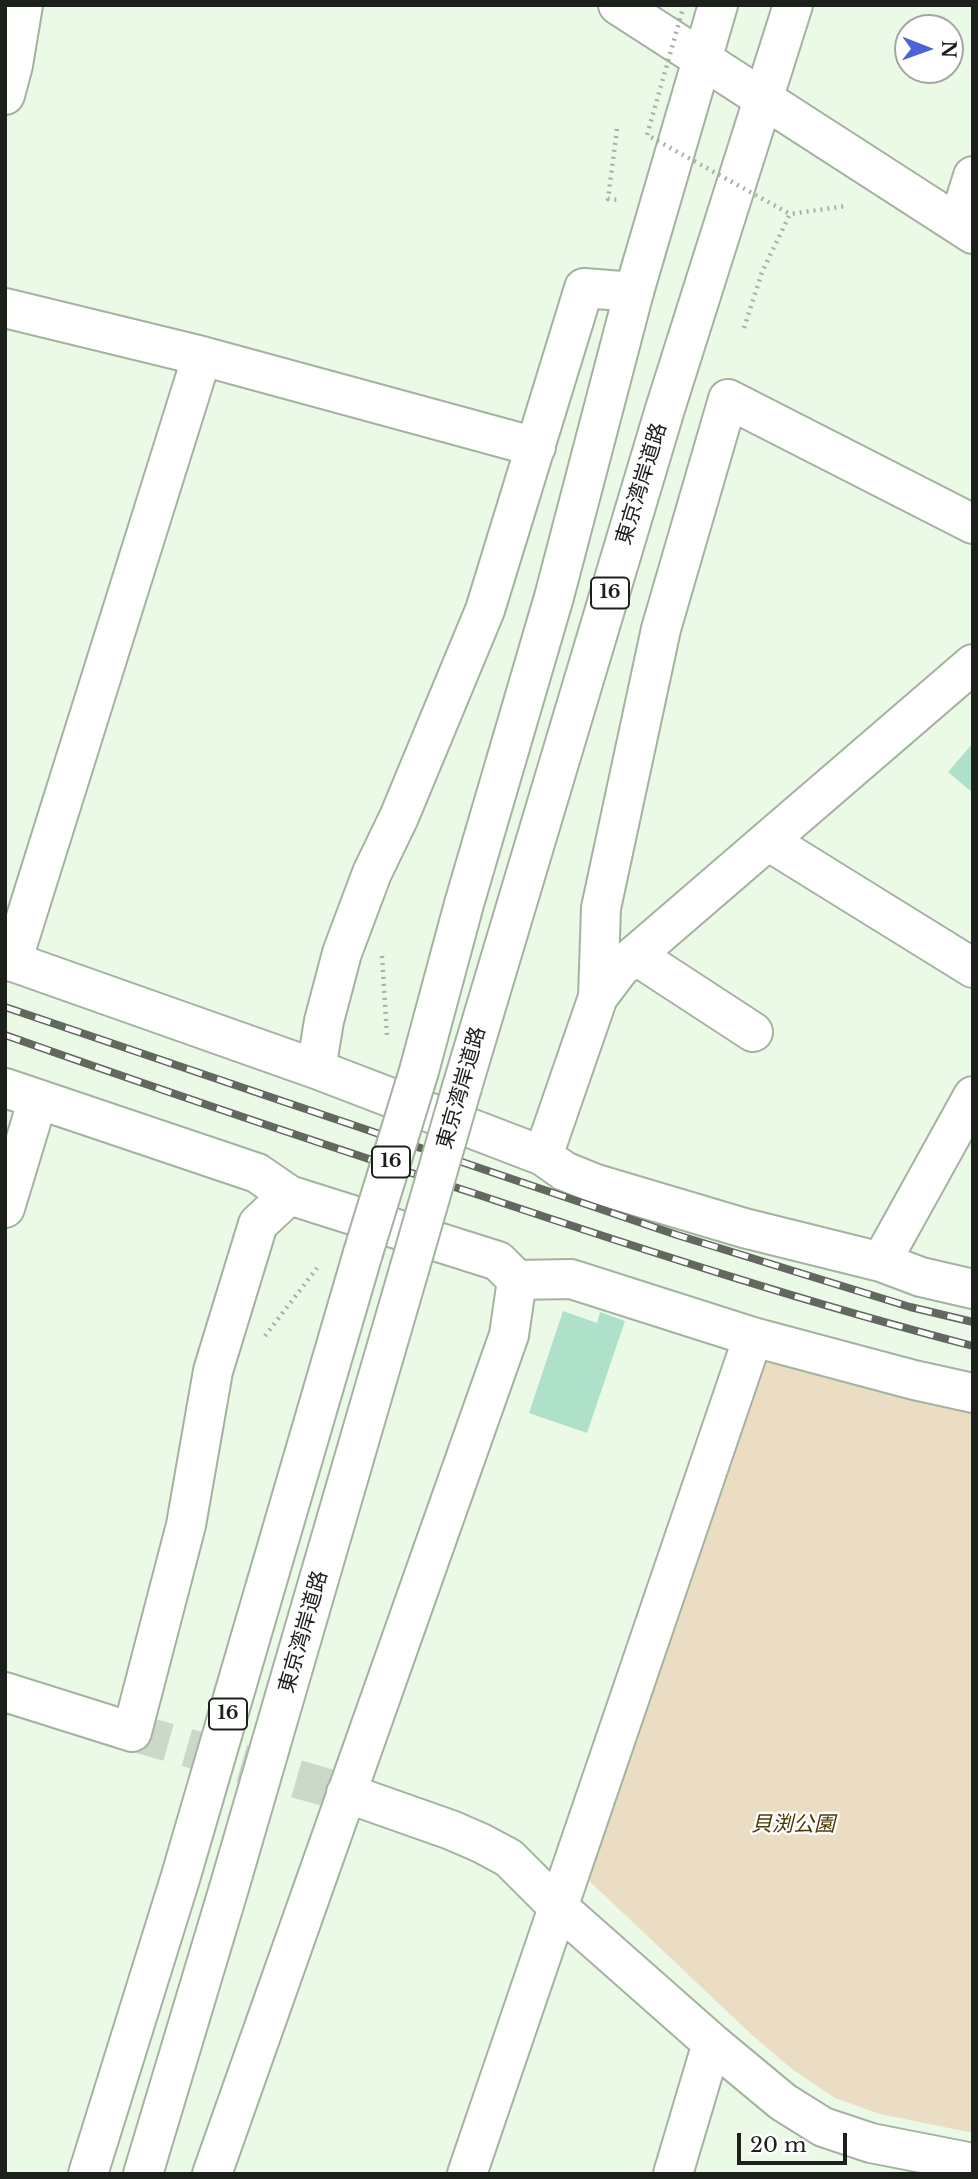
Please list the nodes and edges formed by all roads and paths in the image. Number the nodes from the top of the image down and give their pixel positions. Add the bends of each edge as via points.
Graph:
1 (23, 5) edge
2 (618, 5) edge
3 (684, 5) edge
4 (718, 5) edge
5 (793, 5) edge
6 (703, 61) junction
7 (5, 95) edge
8 (763, 99) junction
9 (617, 129) dead end
10 (973, 176) edge
11 (626, 201) dead end
12 (846, 206) dead end
13 (790, 214) junction
14 (965, 229) edge
15 (634, 292) junction
16 (5, 308) edge
17 (744, 328) dead end
18 (202, 356) junction
19 (536, 447) junction
20 (973, 524) edge
21 (973, 664) edge
22 (768, 841) junction
23 (382, 943) dead end
24 (635, 955) junction
25 (9, 961) edge
26 (973, 968) edge
27 (598, 997) junction
28 (754, 1032) dead end
29 (387, 1035) dead end
30 (316, 1069) junction
31 (21, 1093) edge
32 (973, 1096) edge
33 (543, 1156) junction
34 (289, 1195) junction
35 (5, 1208) edge
36 (322, 1261) dead end
37 (881, 1262) junction
38 (517, 1280) junction
39 (973, 1289) edge
40 (753, 1337) junction
41 (264, 1339) dead end
42 (973, 1393) edge
43 (5, 1692) edge
44 (346, 1793) junction
45 (558, 1907) junction
46 (712, 2043) junction
47 (906, 2163) edge
48 (973, 2163) edge
49 (88, 2174) edge
50 (144, 2174) edge
51 (212, 2174) edge
52 (467, 2174) edge
53 (673, 2174) edge

1 - 7 main road
2 - 6 main road
3 - 13 path, bridge via 647,135
4 - 6 main road, 16
5 - 8 main road, 東京湾岸道路 / 16
6 - 8 main road
6 - 15 main road, 16
8 - 14 main road
8 - 50 main road, 東京湾岸道路 / 16, bridge via 462,1087
9 - 11 path via 608,198
10 - 14 main road
12 - 13 path
13 - 17 path via 762,272
15 - 19 main road via 584,289
15 - 49 main road, 16, bridge via 554,597 419,1071
16 - 18 main road
18 - 19 main road
18 - 25 main road
19 - 30 main road via 485,610 342,953
20 - 27 main road via 728,399 660,629 601,908
21 - 22 main road
22 - 24 main road
22 - 26 main road
23 - 29 path
24 - 27 main road
24 - 28 main road
25 - 30 main road
27 - 33 main road
30 - 33 main road
31 - 34 main road via 257,1173
31 - 35 main road
32 - 37 main road
33 - 37 main road via 596,1184
34 - 38 main road via 498,1261
34 - 43 main road via 258,1224 214,1371 186,1525 132,1732
36 - 41 path
37 - 39 main road
38 - 40 main road via 570,1279
38 - 44 main road via 509,1335
40 - 42 main road
40 - 45 main road
44 - 45 main road via 481,1843 509,1858
44 - 51 main road
45 - 46 main road
45 - 52 main road
46 - 47 main road via 783,2102 823,2127 871,2143
46 - 53 main road
47 - 48 main road

